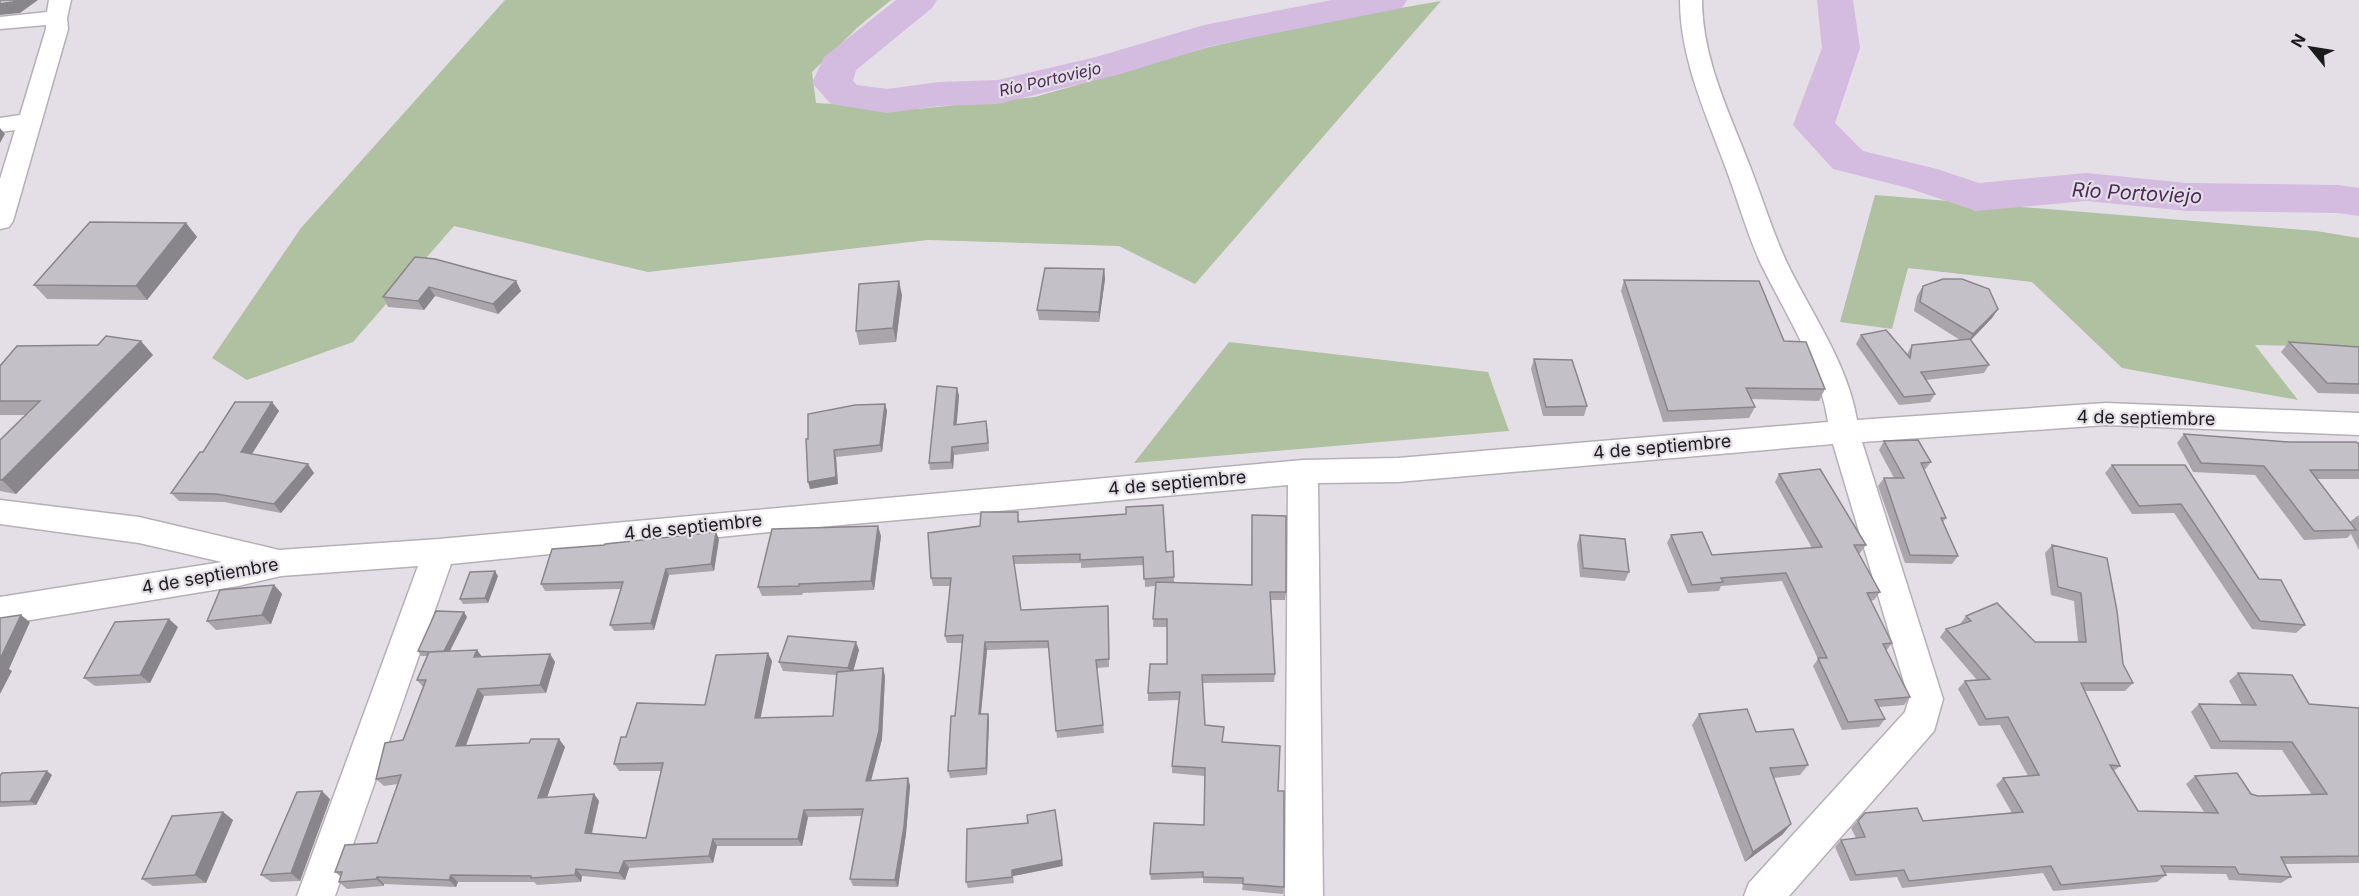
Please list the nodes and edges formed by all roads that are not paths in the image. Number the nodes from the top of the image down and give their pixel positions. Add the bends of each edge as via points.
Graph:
1 (1691, 0) edge
2 (58, 9) edge
3 (0, 23) edge
4 (30, 120) junction
5 (0, 125) edge
6 (0, 221) edge
7 (2358, 427) edge
8 (1844, 432) junction
9 (1303, 472) junction
10 (0, 512) edge
11 (440, 552) junction
12 (281, 563) junction
13 (0, 611) edge
14 (316, 896) edge
15 (1304, 896) edge
16 (1763, 896) edge

1 - 8 street via 1691,24 1699,62 1773,261 1839,397
2 - 3 street
2 - 4 street via 57,29
4 - 5 street
4 - 6 street
7 - 8 street, 4 de septiembre via 2106,414
8 - 9 street, 4 de septiembre via 1398,470
8 - 16 street via 1926,699 1921,720
9 - 11 street, 4 de septiembre
9 - 15 street
10 - 12 street via 138,530
11 - 12 street, 4 de septiembre
11 - 14 street
12 - 13 street, 4 de septiembre

